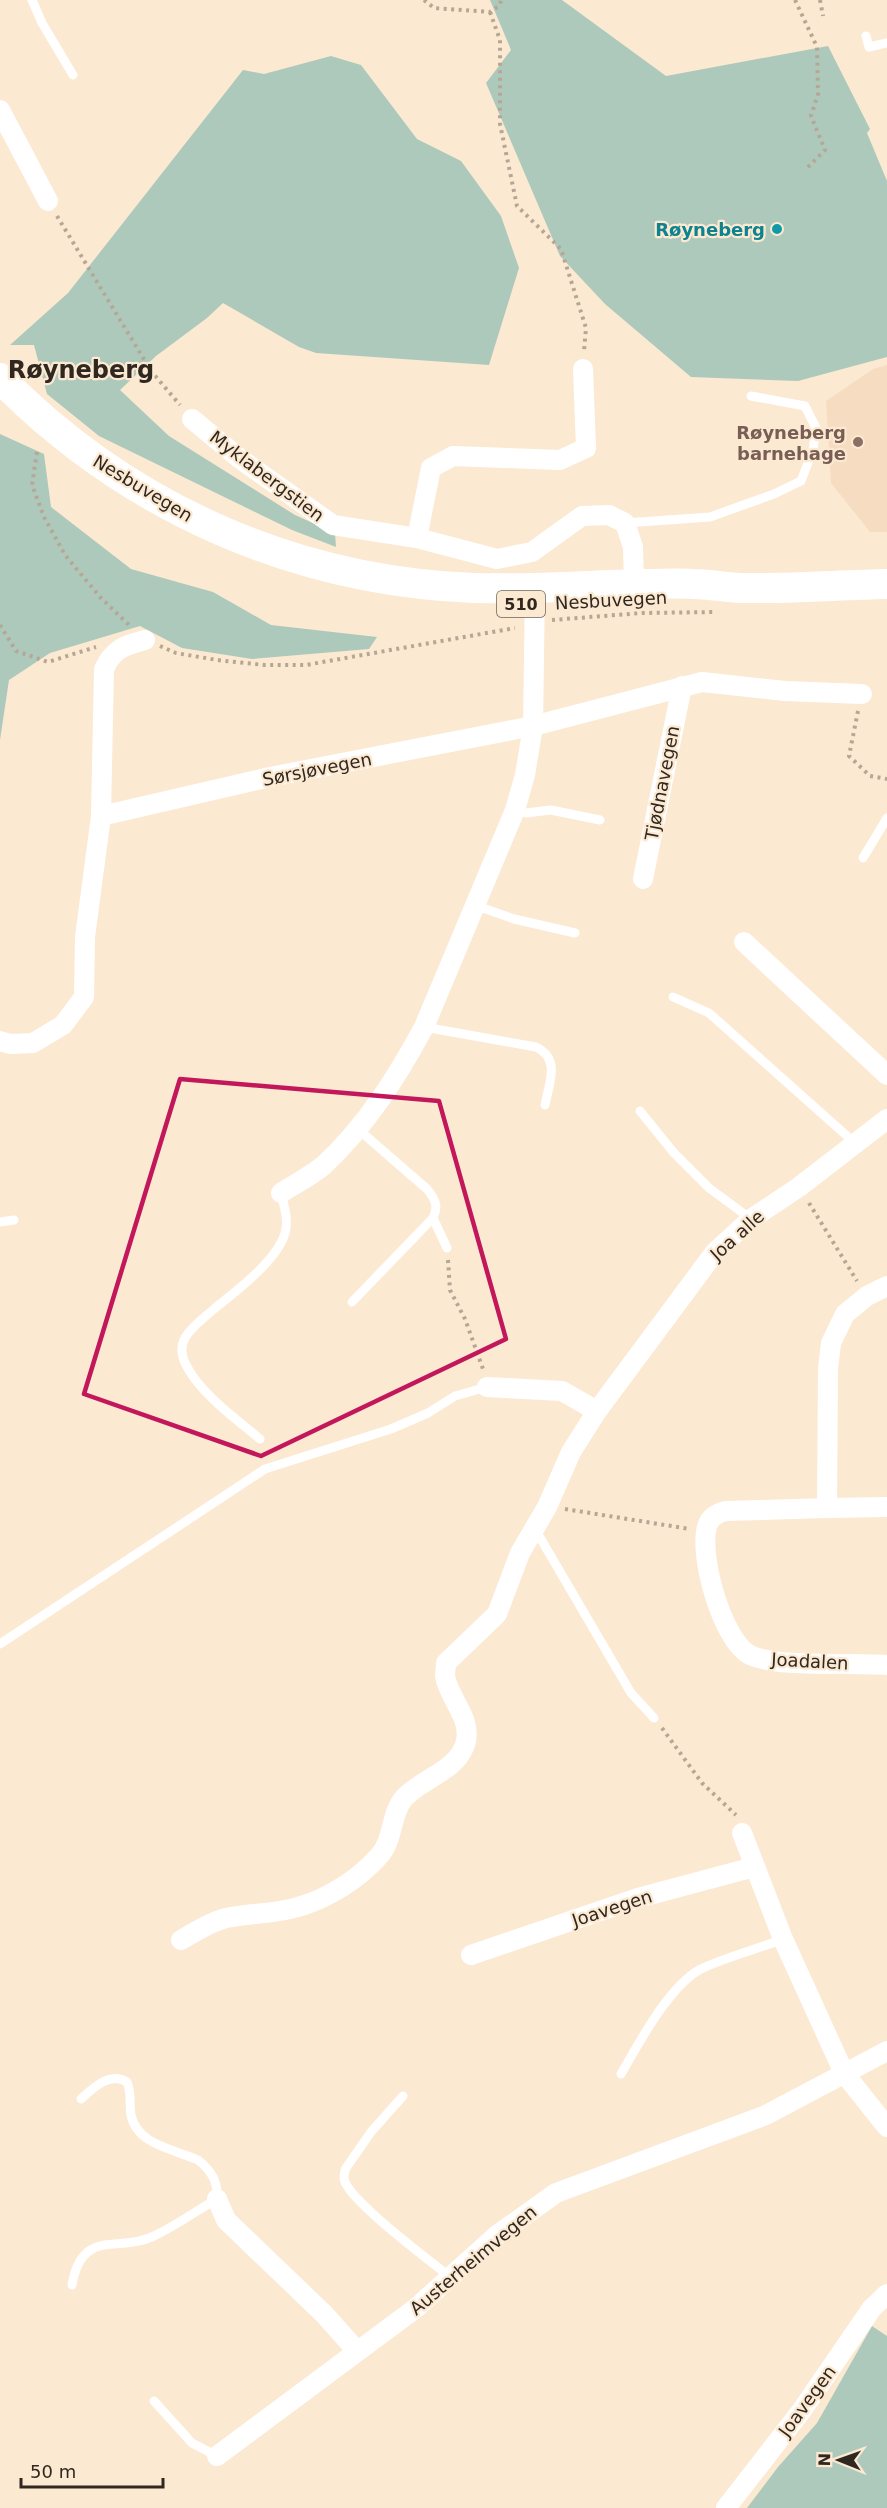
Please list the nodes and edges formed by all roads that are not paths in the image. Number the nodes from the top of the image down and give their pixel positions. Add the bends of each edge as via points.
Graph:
1 (32, 0) edge
2 (866, 36) dead end
3 (887, 43) edge
4 (73, 75) dead end
5 (0, 110) edge
6 (48, 201) road end
7 (583, 369) road end
8 (0, 378) edge
9 (751, 396) dead end
10 (192, 419) road end
11 (625, 523) junction
12 (417, 538) junction
13 (634, 584) junction
14 (887, 584) edge
15 (732, 600) junction
16 (535, 606) junction
17 (145, 640) road end
18 (682, 686) junction
19 (862, 694) road end
20 (533, 726) junction
21 (514, 810) junction
22 (101, 816) junction
23 (887, 818) edge
24 (600, 820) dead end
25 (863, 858) dead end
26 (643, 879) dead end
27 (474, 905) junction
28 (574, 933) dead end
29 (744, 942) dead end
30 (673, 997) dead end
31 (424, 1027) junction
32 (0, 1041) edge
33 (887, 1075) edge
34 (545, 1105) dead end
35 (640, 1111) dead end
36 (887, 1119) edge
37 (359, 1130) junction
38 (856, 1144) junction
39 (281, 1193) joint
40 (433, 1218) junction
41 (751, 1219) junction
42 (14, 1220) dead end
43 (0, 1222) edge
44 (447, 1248) road end
45 (887, 1286) edge
46 (352, 1302) dead end
47 (487, 1387) joint
48 (597, 1411) junction
49 (260, 1439) dead end
50 (886, 1507) edge
51 (827, 1508) junction
52 (535, 1529) junction
53 (0, 1644) edge
54 (887, 1665) edge
55 (654, 1718) road end
56 (742, 1833) road end
57 (754, 1867) junction
58 (783, 1939) junction
59 (181, 1940) dead end
60 (471, 1955) dead end
61 (887, 2051) edge
62 (844, 2073) junction
63 (621, 2074) dead end
64 (403, 2096) dead end
65 (81, 2099) dead end
66 (887, 2127) edge
67 (216, 2199) junction
68 (450, 2277) junction
69 (72, 2284) dead end
70 (887, 2294) edge
71 (357, 2351) junction
72 (154, 2401) dead end
73 (217, 2456) joint
74 (726, 2508) edge

1 - 4 lane
2 - 3 lane via 868,46
5 - 6 street
7 - 12 street via 586,448 561,460 453,456 431,468
8 - 16 main road, Nesbuvegen / 510 via 82,451 189,518 308,563 424,584 473,588
9 - 11 lane via 805,406 816,428 813,450 801,481 710,517
10 - 12 street, Myklabergstien via 239,459 333,525
11 - 12 street, Myklabergstien via 609,515 582,516 532,552 497,559
11 - 13 street via 633,548
13 - 15 main road, Nesbuvegen / 510 via 693,584
13 - 16 main road, Nesbuvegen / 510
14 - 15 main road, Nesbuvegen / 510
15 - 16 main road, Nesbuvegen / 510 via 693,595
16 - 20 street
17 - 22 street via 123,645 109,657 104,669
18 - 19 street via 702,682
18 - 20 street
18 - 26 street, Tjødnavegen
20 - 21 street via 525,776
20 - 22 street, Sørsjøvegen via 270,777
21 - 24 lane via 550,810
21 - 27 street
22 - 32 street via 85,937 84,997 63,1025 33,1043
23 - 25 lane
27 - 28 lane
27 - 31 street
29 - 33 street
30 - 38 lane via 709,1013 732,1031
31 - 34 lane via 545,1051 551,1064
31 - 37 street
35 - 41 lane via 709,1188
36 - 38 street, Joa alle
37 - 39 street via 322,1167
37 - 40 lane via 427,1189 436,1205
38 - 41 street, Joa alle
39 - 49 lane via 287,1220 282,1241 267,1261 204,1317 182,1344 183,1358 190,1371
40 - 44 lane
40 - 46 lane
41 - 48 street, Joa alle via 715,1252
42 - 43 lane
45 - 51 street via 845,1314 831,1343
47 - 48 street via 562,1391
47 - 53 lane via 455,1396 391,1429 265,1469
48 - 52 street, Joa alle via 571,1452
50 - 51 street
51 - 54 street, Joadalen via 716,1514 706,1533 714,1592 728,1628 742,1650 751,1655 774,1661
52 - 55 lane via 631,1694
52 - 59 street, Joa alle via 520,1554 497,1614 446,1663 445,1676 466,1723 461,1753 401,1800 390,1839 379,1856 333,1892 299,1907 225,1918
56 - 57 street
57 - 58 street
57 - 60 street, Joavegen via 638,1898
58 - 62 street
58 - 63 lane via 700,1970 686,1981 654,2020
61 - 62 street, Austerheimvegen
62 - 66 street
62 - 68 street, Austerheimvegen via 766,2115 556,2193 497,2235
64 - 68 lane via 358,2150 344,2174 345,2182 368,2208
65 - 67 lane via 106,2080 127,2082 131,2114 138,2131 206,2166 216,2181
67 - 69 lane via 148,2239 94,2248 84,2256
67 - 71 street via 226,2220
68 - 71 street, Austerheimvegen via 416,2308
70 - 74 street, Joavegen via 872,2308 802,2410
71 - 73 street, Austerheimvegen
72 - 73 lane via 192,2443

